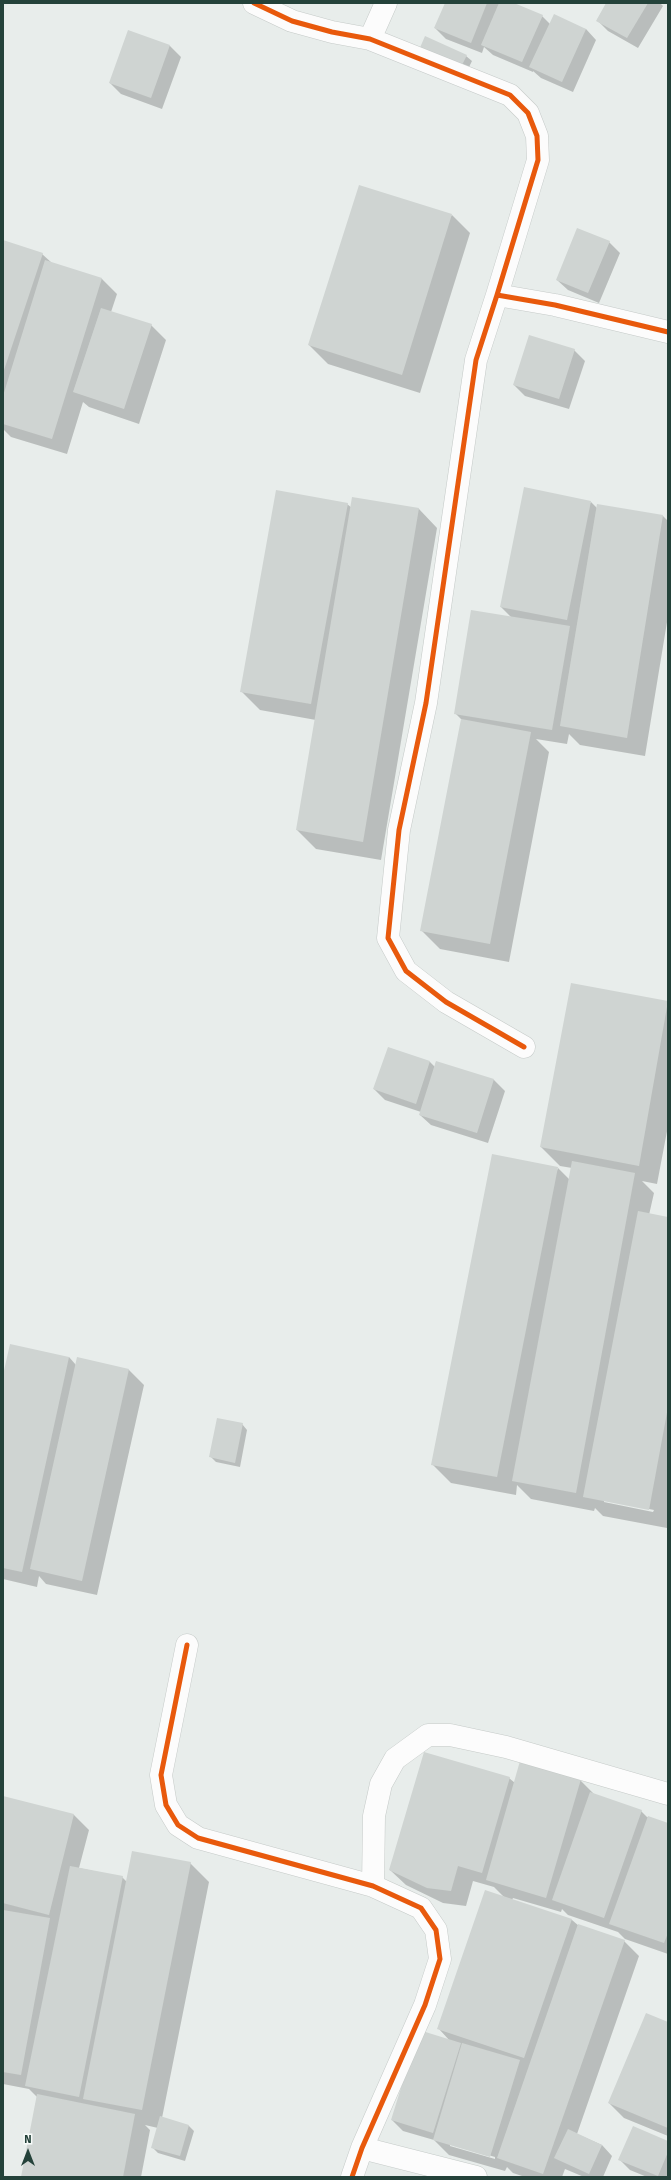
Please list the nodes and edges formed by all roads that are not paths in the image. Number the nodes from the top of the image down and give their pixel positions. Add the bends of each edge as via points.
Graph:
1 (254, 3) edge
2 (386, 3) edge
3 (370, 39) junction
4 (497, 295) junction
5 (668, 332) edge
6 (524, 1047) dead end
7 (186, 1645) dead end
8 (668, 1794) edge
9 (373, 1886) junction
10 (362, 2148) junction
11 (352, 2177) edge
12 (476, 2177) edge

1 - 3 street via 292,21
2 - 3 street
3 - 4 street via 510,95 528,113 537,136 538,160
4 - 5 street via 555,305
4 - 6 street via 476,360 426,703 400,830 388,938 406,971 446,1002
7 - 9 street via 161,1775 166,1805 178,1825 198,1838
8 - 9 street via 506,1747 450,1735 428,1735 395,1759 381,1784 374,1816
9 - 10 street via 421,1908 436,1930 440,1959 425,2005
10 - 11 street
10 - 12 street

